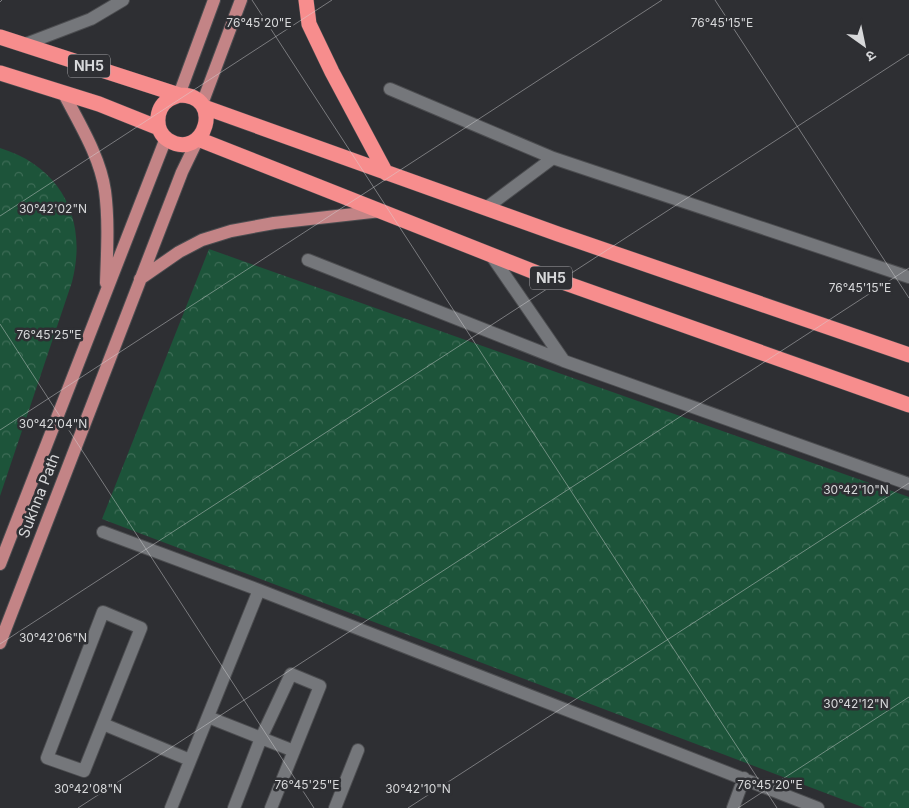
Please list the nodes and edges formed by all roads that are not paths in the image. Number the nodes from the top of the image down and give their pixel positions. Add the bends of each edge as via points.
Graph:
1 (123, 0) edge
2 (214, 0) edge
3 (241, 0) edge
4 (306, 0) edge
5 (0, 37) edge
6 (23, 45) junction
7 (0, 72) edge
8 (390, 89) dead end
9 (63, 92) junction
10 (179, 95) junction
11 (203, 106) junction
12 (162, 133) junction
13 (198, 139) junction
14 (553, 158) junction
15 (386, 173) junction
16 (486, 208) junction
17 (381, 211) junction
18 (491, 255) junction
19 (308, 260) dead end
20 (909, 278) edge
21 (140, 279) junction
22 (106, 293) junction
23 (909, 356) edge
24 (564, 360) junction
25 (909, 405) edge
26 (909, 484) edge
27 (103, 532) dead end
28 (0, 564) edge
29 (259, 590) junction
30 (0, 642) edge
31 (208, 717) junction
32 (103, 724) junction
33 (261, 738) junction
34 (358, 750) dead end
35 (294, 751) junction
36 (190, 760) junction
37 (744, 778) junction
38 (172, 808) edge
39 (234, 808) edge
40 (271, 808) edge
41 (335, 808) edge
42 (733, 808) edge
43 (818, 808) edge

1 - 6 street via 91,20
2 - 10 main road
3 - 11 main road
4 - 15 highway via 309,24
5 - 6 highway, NH5
6 - 10 highway, NH5
7 - 9 highway, NH5
8 - 14 street
9 - 12 highway, NH5 via 99,104
9 - 22 main road via 96,160 105,190
10 - 11 highway, NH5 via 191,97
10 - 12 highway via 161,107 158,117
11 - 13 highway via 207,119 205,130
11 - 15 highway, NH5
12 - 13 highway, NH5 via 176,144
12 - 22 main road, Sukhna Path
13 - 17 highway, NH5
13 - 21 main road, Sukhna Path
14 - 16 street
14 - 20 street
15 - 16 highway, NH5
16 - 23 highway, NH5
17 - 18 highway, NH5
17 - 21 main road via 231,231 202,240 179,252
18 - 24 street
18 - 25 highway, NH5
19 - 24 street
21 - 30 main road, Sukhna Path
22 - 28 main road, Sukhna Path
24 - 26 street
27 - 29 street
29 - 31 street
29 - 37 street
31 - 33 street
31 - 36 street
32 - 32 street via 141,628 103,612 47,758 84,771
32 - 36 street
33 - 35 street
33 - 35 street via 291,674 320,686
33 - 39 street
34 - 41 street
35 - 40 street
36 - 38 street
37 - 42 street
37 - 43 street

